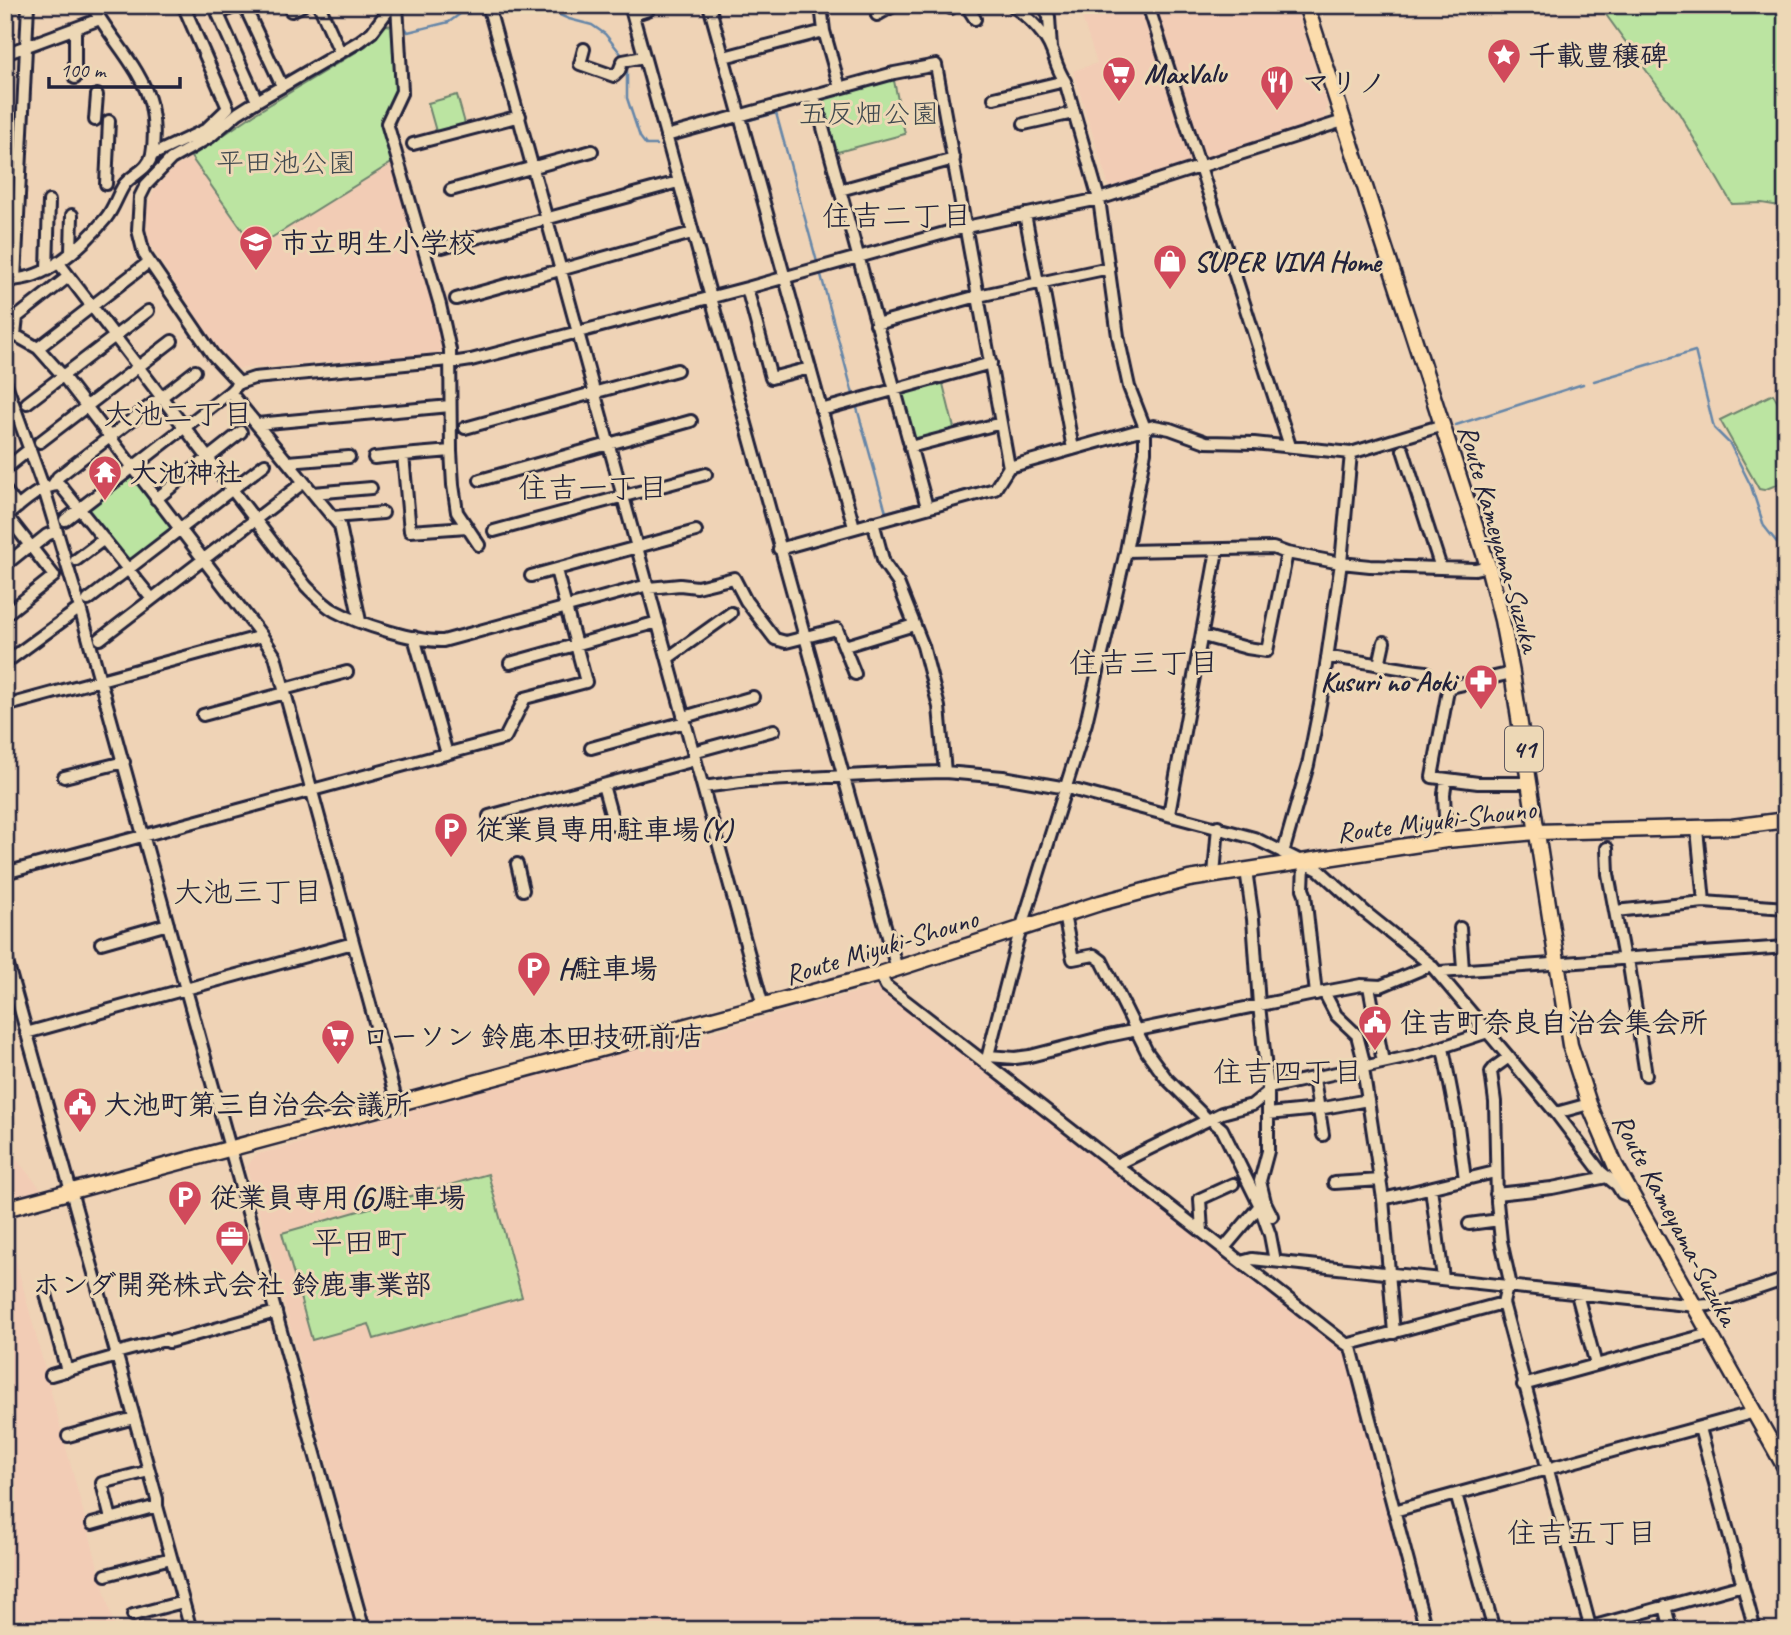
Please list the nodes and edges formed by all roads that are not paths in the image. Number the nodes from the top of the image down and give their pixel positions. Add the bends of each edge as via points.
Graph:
1 (28, 5) edge
2 (92, 5) edge
3 (179, 5) edge
4 (238, 5) edge
5 (303, 5) edge
6 (318, 5) edge
7 (395, 5) edge
8 (488, 5) edge
9 (648, 5) edge
10 (709, 5) edge
11 (821, 5) edge
12 (895, 5) edge
13 (966, 5) edge
14 (1012, 5) edge
15 (1044, 5) edge
16 (1148, 5) edge
17 (1306, 5) edge
18 (631, 10) edge
19 (291, 11) dead end
20 (877, 15) dead end
21 (100, 19) junction
22 (975, 19) dead end
23 (75, 29) junction
24 (824, 31) junction
25 (26, 47) junction
26 (584, 49) dead end
27 (1051, 49) junction
28 (340, 52) junction
29 (5, 54) edge
30 (644, 57) junction
31 (724, 57) junction
32 (75, 78) dead end
33 (1065, 82) junction
34 (282, 86) junction
35 (840, 88) junction
36 (97, 95) dead end
37 (814, 95) junction
38 (994, 98) dead end
39 (257, 101) junction
40 (1073, 113) junction
41 (520, 116) junction
42 (740, 116) junction
43 (95, 120) dead end
44 (108, 121) dead end
45 (1343, 121) junction
46 (1024, 124) dead end
47 (207, 133) junction
48 (666, 136) junction
49 (413, 144) dead end
50 (592, 151) dead end
51 (152, 155) junction
52 (954, 159) junction
53 (1200, 166) junction
54 (533, 167) junction
55 (678, 182) junction
56 (106, 184) dead end
57 (451, 190) dead end
58 (840, 190) junction
59 (1099, 199) junction
60 (49, 201) dead end
61 (72, 215) dead end
62 (1025, 215) junction
63 (547, 218) junction
64 (967, 227) junction
65 (692, 233) junction
66 (442, 247) dead end
67 (71, 252) junction
68 (858, 257) junction
69 (58, 262) junction
70 (149, 262) junction
71 (1109, 268) junction
72 (47, 270) junction
73 (561, 270) junction
74 (68, 277) junction
75 (785, 278) junction
76 (10, 280) edge
77 (1040, 282) junction
78 (747, 288) junction
79 (978, 296) junction
80 (710, 297) junction
81 (456, 299) dead end
82 (92, 306) junction
83 (148, 311) dead end
84 (876, 324) junction
85 (577, 331) junction
86 (10, 336) edge
87 (114, 336) junction
88 (172, 341) dead end
89 (37, 348) junction
90 (449, 360) junction
91 (991, 363) junction
92 (138, 367) junction
93 (810, 368) junction
94 (677, 370) dead end
95 (195, 371) dead end
96 (63, 376) junction
97 (5, 381) edge
98 (239, 383) junction
99 (895, 390) junction
100 (230, 392) junction
101 (594, 393) junction
102 (161, 397) junction
103 (27, 403) dead end
104 (450, 406) junction
105 (86, 407) junction
106 (821, 410) junction
107 (691, 421) dead end
108 (1001, 423) junction
109 (257, 424) junction
110 (1443, 425) junction
111 (184, 428) junction
112 (465, 428) dead end
113 (1145, 428) junction
114 (241, 432) dead end
115 (108, 437) junction
116 (40, 442) dead end
117 (609, 444) junction
118 (1290, 446) junction
119 (911, 447) junction
120 (30, 449) junction
121 (1073, 449) junction
122 (451, 450) junction
123 (1403, 450) dead end
124 (1352, 453) junction
125 (403, 455) junction
126 (349, 457) dead end
127 (209, 458) junction
128 (374, 458) dead end
129 (288, 462) junction
130 (265, 464) dead end
131 (1009, 467) junction
132 (5, 468) edge
133 (131, 468) junction
134 (706, 474) dead end
135 (480, 480) dead end
136 (304, 482) junction
137 (49, 487) junction
138 (371, 488) dead end
139 (5, 490) edge
140 (232, 490) junction
141 (313, 493) junction
142 (623, 497) junction
143 (156, 499) junction
144 (18, 507) junction
145 (927, 507) junction
146 (79, 508) junction
147 (383, 513) dead end
148 (6, 516) edge
149 (333, 517) junction
150 (65, 520) dead end
151 (255, 520) junction
152 (873, 522) junction
153 (467, 527) junction
154 (854, 527) junction
155 (179, 529) junction
156 (57, 531) junction
157 (494, 531) dead end
158 (696, 531) dead end
159 (104, 539) junction
160 (478, 545) dead end
161 (31, 546) junction
162 (637, 547) junction
163 (779, 548) junction
164 (1217, 550) junction
165 (1126, 551) junction
166 (1287, 554) junction
167 (76, 560) dead end
168 (204, 560) junction
169 (1341, 563) junction
170 (5, 565) edge
171 (1488, 566) junction
172 (1441, 568) junction
173 (128, 569) junction
174 (556, 570) junction
175 (531, 576) dead end
176 (648, 586) junction
177 (152, 599) junction
178 (84, 604) junction
179 (565, 607) junction
180 (731, 612) dead end
181 (5, 615) edge
182 (360, 621) junction
183 (658, 622) junction
184 (914, 625) junction
185 (262, 636) junction
186 (1203, 636) junction
187 (414, 638) junction
188 (804, 638) junction
189 (100, 639) dead end
190 (1384, 642) dead end
191 (575, 644) junction
192 (845, 646) junction
193 (1327, 657) junction
194 (668, 658) junction
195 (5, 663) edge
196 (510, 663) dead end
197 (1380, 665) junction
198 (347, 672) dead end
199 (1426, 673) dead end
200 (1512, 673) junction
201 (855, 674) dead end
202 (100, 681) junction
203 (285, 691) junction
204 (753, 697) dead end
205 (5, 706) edge
206 (203, 715) dead end
207 (685, 719) junction
208 (774, 730) dead end
209 (591, 748) dead end
210 (447, 754) junction
211 (694, 756) junction
212 (124, 762) junction
213 (945, 772) junction
214 (842, 777) junction
215 (64, 778) dead end
216 (1446, 779) junction
217 (1529, 783) junction
218 (603, 785) junction
219 (703, 787) junction
220 (1067, 788) junction
221 (311, 790) junction
222 (1169, 814) junction
223 (489, 816) dead end
224 (1786, 820) edge
225 (614, 825) dead end
226 (1218, 826) junction
227 (1697, 829) junction
228 (1536, 832) junction
229 (144, 836) junction
230 (1446, 840) junction
231 (1607, 848) dead end
232 (1283, 853) junction
233 (1302, 863) junction
234 (517, 864) dead end
235 (1246, 870) junction
236 (5, 873) edge
237 (1214, 875) junction
238 (523, 890) dead end
239 (1704, 902) junction
240 (1786, 908) edge
241 (1615, 911) junction
242 (1064, 915) junction
243 (168, 924) junction
244 (1460, 928) dead end
245 (1022, 929) junction
246 (101, 943) dead end
247 (353, 943) junction
248 (1786, 947) edge
249 (5, 954) edge
250 (1626, 959) junction
251 (1557, 963) junction
252 (1436, 968) junction
253 (897, 969) junction
254 (1463, 969) junction
255 (880, 974) junction
256 (1369, 986) junction
257 (185, 989) junction
258 (1320, 993) junction
259 (1259, 1005) junction
260 (762, 1006) junction
261 (1137, 1030) junction
262 (1488, 1032) junction
263 (26, 1033) junction
264 (1443, 1048) junction
265 (1509, 1057) junction
266 (987, 1059) junction
267 (1383, 1062) junction
268 (1364, 1067) junction
269 (1646, 1075) dead end
270 (1314, 1079) junction
271 (1268, 1090) junction
272 (1368, 1100) junction
273 (397, 1104) junction
274 (1589, 1104) junction
275 (1318, 1109) junction
276 (1556, 1113) junction
277 (1268, 1114) junction
278 (1209, 1119) junction
279 (1323, 1135) dead end
280 (230, 1150) junction
281 (1116, 1165) junction
282 (1495, 1172) junction
283 (1607, 1177) junction
284 (1465, 1179) junction
285 (1381, 1180) junction
286 (1334, 1183) dead end
287 (1233, 1184) dead end
288 (1431, 1188) junction
289 (70, 1192) junction
290 (1496, 1194) junction
291 (1632, 1197) junction
292 (1383, 1199) junction
293 (1262, 1203) junction
294 (5, 1209) edge
295 (1272, 1216) dead end
296 (1499, 1220) junction
297 (1469, 1224) dead end
298 (1202, 1231) junction
299 (1224, 1248) junction
300 (1275, 1261) junction
301 (1241, 1262) junction
302 (1389, 1273) junction
303 (1443, 1278) junction
304 (1786, 1279) edge
305 (1509, 1286) junction
306 (46, 1294) dead end
307 (1577, 1294) junction
308 (1503, 1303) junction
309 (1696, 1306) junction
310 (276, 1312) junction
311 (1394, 1333) junction
312 (1709, 1334) junction
313 (1350, 1344) junction
314 (117, 1355) junction
315 (1596, 1365) junction
316 (67, 1371) junction
317 (51, 1376) dead end
318 (1523, 1385) junction
319 (1755, 1412) junction
320 (134, 1418) junction
321 (1700, 1428) junction
322 (68, 1436) dead end
323 (1547, 1469) junction
324 (1786, 1469) edge
325 (149, 1471) junction
326 (1456, 1494) junction
327 (156, 1506) junction
328 (1395, 1511) junction
329 (111, 1519) junction
330 (92, 1524) dead end
331 (171, 1558) junction
332 (106, 1575) dead end
333 (1743, 1585) junction
334 (183, 1602) junction
335 (1665, 1606) junction
336 (133, 1615) dead end
337 (1587, 1629) edge
338 (191, 1630) edge
339 (364, 1630) edge
340 (1426, 1630) edge
341 (1494, 1630) edge
342 (1671, 1630) edge
343 (1755, 1630) edge

1 - 25 street
2 - 21 street
3 - 47 street via 184,7 228,108
4 - 34 street via 245,7
4 - 39 street via 218,14
5 - 19 street
6 - 28 street
7 - 28 street via 372,32
7 - 90 street via 402,91 387,123 440,305
8 - 41 street
9 - 18 street via 648,10
10 - 31 street
11 - 24 street
12 - 20 street
13 - 22 street
14 - 27 street via 1042,33
15 - 27 street
16 - 53 street
17 - 45 main road, Route Kameyama-Suzuka / 41
18 - 30 street
21 - 23 street
21 - 51 street via 146,91 152,115
23 - 25 street
23 - 32 street
24 - 31 street
24 - 35 street
25 - 29 street
25 - 76 street
26 - 30 street via 580,64 614,76 623,61
27 - 33 street
28 - 34 street
30 - 48 street
31 - 42 street
33 - 38 street
33 - 40 street
34 - 39 street
35 - 37 street
35 - 52 street via 936,65
36 - 43 street
37 - 42 street
37 - 58 street
39 - 47 street
40 - 46 street
40 - 59 street
41 - 49 street
41 - 54 street
42 - 48 street
42 - 75 street
44 - 56 street
45 - 53 street
45 - 110 main road, Route Kameyama-Suzuka / 41
47 - 51 street
47 - 70 street via 171,159 142,191 138,230
48 - 55 street
50 - 54 street
51 - 67 street via 124,185 106,219
52 - 58 street
52 - 64 street
53 - 59 street
53 - 118 street
54 - 57 street
54 - 63 street
55 - 63 street
55 - 65 street
58 - 68 street
59 - 62 street
59 - 71 street
60 - 72 street
61 - 67 street
62 - 64 street
62 - 77 street
63 - 66 street
63 - 73 street
64 - 68 street
64 - 79 street
65 - 73 street
65 - 80 street
67 - 69 street
68 - 75 street
68 - 84 street
69 - 72 street
69 - 74 street
70 - 82 street
70 - 98 street via 213,355
71 - 77 street
71 - 113 street via 1129,387
72 - 76 street
73 - 81 street
73 - 85 street
74 - 82 street
74 - 86 street via 17,317
75 - 78 street
75 - 93 street
77 - 79 street
77 - 121 street
78 - 80 street
78 - 93 street via 771,378
79 - 84 street
79 - 91 street
80 - 85 street
80 - 163 street
82 - 87 street
82 - 89 street
83 - 87 street
84 - 99 street
85 - 90 street via 471,360
85 - 101 street
86 - 89 street
87 - 92 street
87 - 96 street
88 - 92 street
89 - 96 street
90 - 98 street
90 - 104 street
91 - 99 street
91 - 108 street
92 - 102 street
92 - 105 street
93 - 106 street
94 - 101 street
95 - 102 street
96 - 103 street
96 - 105 street
97 - 120 street
98 - 100 street
99 - 106 street
99 - 119 street
100 - 109 street
100 - 111 street
101 - 112 street
101 - 117 street
102 - 111 street
102 - 115 street
104 - 109 street
104 - 122 street
105 - 115 street
105 - 116 street
106 - 154 street
107 - 117 street
108 - 119 street
108 - 131 street
109 - 129 street
110 - 124 street
110 - 171 main road, Route Kameyama-Suzuka / 41
111 - 127 street
111 - 133 street
113 - 118 street via 1170,429 1206,442
113 - 121 street
113 - 165 street via 1142,474
114 - 127 street
115 - 133 street
115 - 137 street
117 - 135 street
117 - 142 street
118 - 124 street
119 - 145 street
120 - 132 street
120 - 137 street
121 - 131 street
122 - 125 street
122 - 153 street via 457,512
123 - 172 street
124 - 169 street
125 - 128 street
125 - 153 street via 410,531
126 - 129 street
127 - 140 street
127 - 143 street
129 - 136 street
130 - 140 street
131 - 145 street via 995,489
133 - 143 street
133 - 146 street
134 - 142 street
136 - 141 street
136 - 151 street
137 - 144 street
137 - 146 street via 60,485
137 - 156 street
138 - 141 street
139 - 144 street
140 - 151 street
140 - 155 street
141 - 149 street
142 - 157 street
142 - 162 street
143 - 155 street
144 - 148 street
145 - 152 street
146 - 150 street
146 - 159 street
147 - 149 street
148 - 161 street
149 - 182 street via 340,526
151 - 168 street
151 - 182 street via 317,598
152 - 154 street
152 - 184 street via 884,563 898,583
153 - 160 street
154 - 163 street
155 - 168 street
155 - 173 street
156 - 161 street
156 - 178 street
158 - 162 street
159 - 167 street
159 - 173 street
161 - 170 street
161 - 181 street via 54,576
162 - 174 street
162 - 176 street
163 - 188 street
164 - 165 street
164 - 166 street via 1273,548
164 - 186 street
165 - 220 street
166 - 169 street
166 - 186 street via 1267,651
168 - 177 street
168 - 185 street
169 - 172 street
169 - 193 street
171 - 172 street
171 - 200 main road, Route Kameyama-Suzuka / 41
173 - 177 street
173 - 178 street
174 - 175 street
174 - 179 street
176 - 179 street
176 - 183 street
176 - 188 street via 697,587 734,578 775,639
177 - 189 street
178 - 195 street
178 - 202 street
179 - 187 street via 443,640
179 - 191 street
180 - 194 street
182 - 187 street
183 - 191 street
183 - 194 street
184 - 192 street
184 - 213 street via 939,707
185 - 202 street
185 - 203 street via 275,656
186 - 222 street
187 - 210 street
188 - 192 street via 837,629
188 - 214 street
190 - 197 street
191 - 196 street
191 - 210 street via 586,682 525,698 505,738
192 - 201 street
193 - 197 street
193 - 232 street via 1308,765
194 - 207 street
197 - 199 street
198 - 203 street
200 - 216 street via 1448,690 1432,778
200 - 217 main road, Route Kameyama-Suzuka / 41
202 - 205 street
202 - 212 street
203 - 206 street
203 - 221 street
204 - 207 street
207 - 209 street
207 - 211 street
208 - 211 street
210 - 221 street
211 - 218 street
211 - 219 street
212 - 215 street
212 - 229 street
213 - 214 street
213 - 220 street
214 - 219 street
214 - 253 street
216 - 217 street
216 - 230 street
217 - 228 main road, Route Kameyama-Suzuka / 41
218 - 223 street
218 - 225 street
219 - 260 street
220 - 222 street
220 - 245 street
221 - 229 street
221 - 247 street
222 - 226 street
224 - 227 main road, Route Miyuki-Shouno
226 - 232 street
226 - 237 street
227 - 228 main road, Route Miyuki-Shouno
227 - 239 street
228 - 230 main road, Route Miyuki-Shouno
228 - 251 main road, Route Kameyama-Suzuka / 41
229 - 236 street
229 - 243 street
230 - 233 main road, Route Miyuki-Shouno
231 - 241 street
232 - 233 street
233 - 235 main road, Route Miyuki-Shouno
233 - 252 street via 1319,870
233 - 258 street
234 - 238 street
235 - 237 main road, Route Miyuki-Shouno
235 - 259 street
237 - 242 main road, Route Miyuki-Shouno via 1146,889
239 - 240 street
239 - 241 street
241 - 250 street
242 - 245 main road, Route Miyuki-Shouno
242 - 261 street via 1073,959 1094,955 1102,961
243 - 246 street
243 - 257 street
244 - 254 street
245 - 253 main road, Route Miyuki-Shouno
245 - 266 street
247 - 257 street
247 - 273 street
248 - 250 street
249 - 263 street
250 - 251 street
250 - 269 street
251 - 254 street
251 - 274 main road, Route Kameyama-Suzuka / 41 via 1570,1045
252 - 254 street
252 - 256 street
252 - 262 street
253 - 255 main road, Route Miyuki-Shouno
255 - 260 main road, Route Miyuki-Shouno
255 - 266 street via 886,986
256 - 258 street
256 - 267 street
257 - 263 street
257 - 280 street
258 - 259 street
258 - 268 street via 1357,1035
259 - 261 street
259 - 271 street
260 - 273 main road, Route Miyuki-Shouno
261 - 266 street via 1030,1056
261 - 278 street via 1161,1071
262 - 264 street
262 - 265 street
263 - 289 street
264 - 267 street
264 - 284 street
265 - 276 street
265 - 282 street via 1492,1072
266 - 281 street
267 - 268 street
268 - 270 street
268 - 272 street
270 - 271 street
270 - 275 street
271 - 277 street
271 - 278 street via 1252,1105
272 - 275 street
272 - 285 street
273 - 280 main road, Route Miyuki-Shouno
274 - 276 street
274 - 291 main road, Route Kameyama-Suzuka / 41
275 - 277 street
275 - 279 street
276 - 283 street
277 - 293 street
278 - 281 street
278 - 293 street via 1222,1129
280 - 289 main road, Route Miyuki-Shouno
280 - 310 street
281 - 298 street
282 - 284 street
282 - 290 street
283 - 290 street
283 - 291 street
284 - 288 street
285 - 286 street
285 - 292 street
287 - 298 street via 1200,1199
288 - 292 street
288 - 303 street
289 - 294 main road, Route Miyuki-Shouno
289 - 314 street
290 - 296 street
291 - 309 main road, Route Kameyama-Suzuka / 41
292 - 302 street
293 - 295 street
293 - 299 street
293 - 300 street
296 - 297 street
296 - 305 street
298 - 299 street
299 - 301 street
300 - 301 street
300 - 302 street
301 - 313 street
302 - 303 street
302 - 311 street
303 - 305 street
304 - 309 street
305 - 307 street
305 - 308 street
306 - 316 street
307 - 309 street
307 - 315 street
308 - 311 street
308 - 318 street
309 - 312 main road, Route Kameyama-Suzuka / 41
310 - 314 street
310 - 339 street
311 - 313 street
312 - 315 street
312 - 319 main road, Route Kameyama-Suzuka / 41
313 - 328 street
314 - 316 street
314 - 320 street
315 - 318 street
316 - 317 street
318 - 323 street
319 - 321 street
319 - 324 main road, Route Kameyama-Suzuka / 41
320 - 322 street
320 - 325 street
321 - 323 street
321 - 333 street
323 - 326 street
323 - 337 street
325 - 327 street
325 - 329 street via 102,1483
326 - 328 street
326 - 341 street
327 - 329 street
327 - 331 street
328 - 340 street
329 - 330 street
331 - 332 street
331 - 334 street
333 - 335 street
333 - 343 street
334 - 336 street
334 - 338 street
335 - 337 street
335 - 342 street

